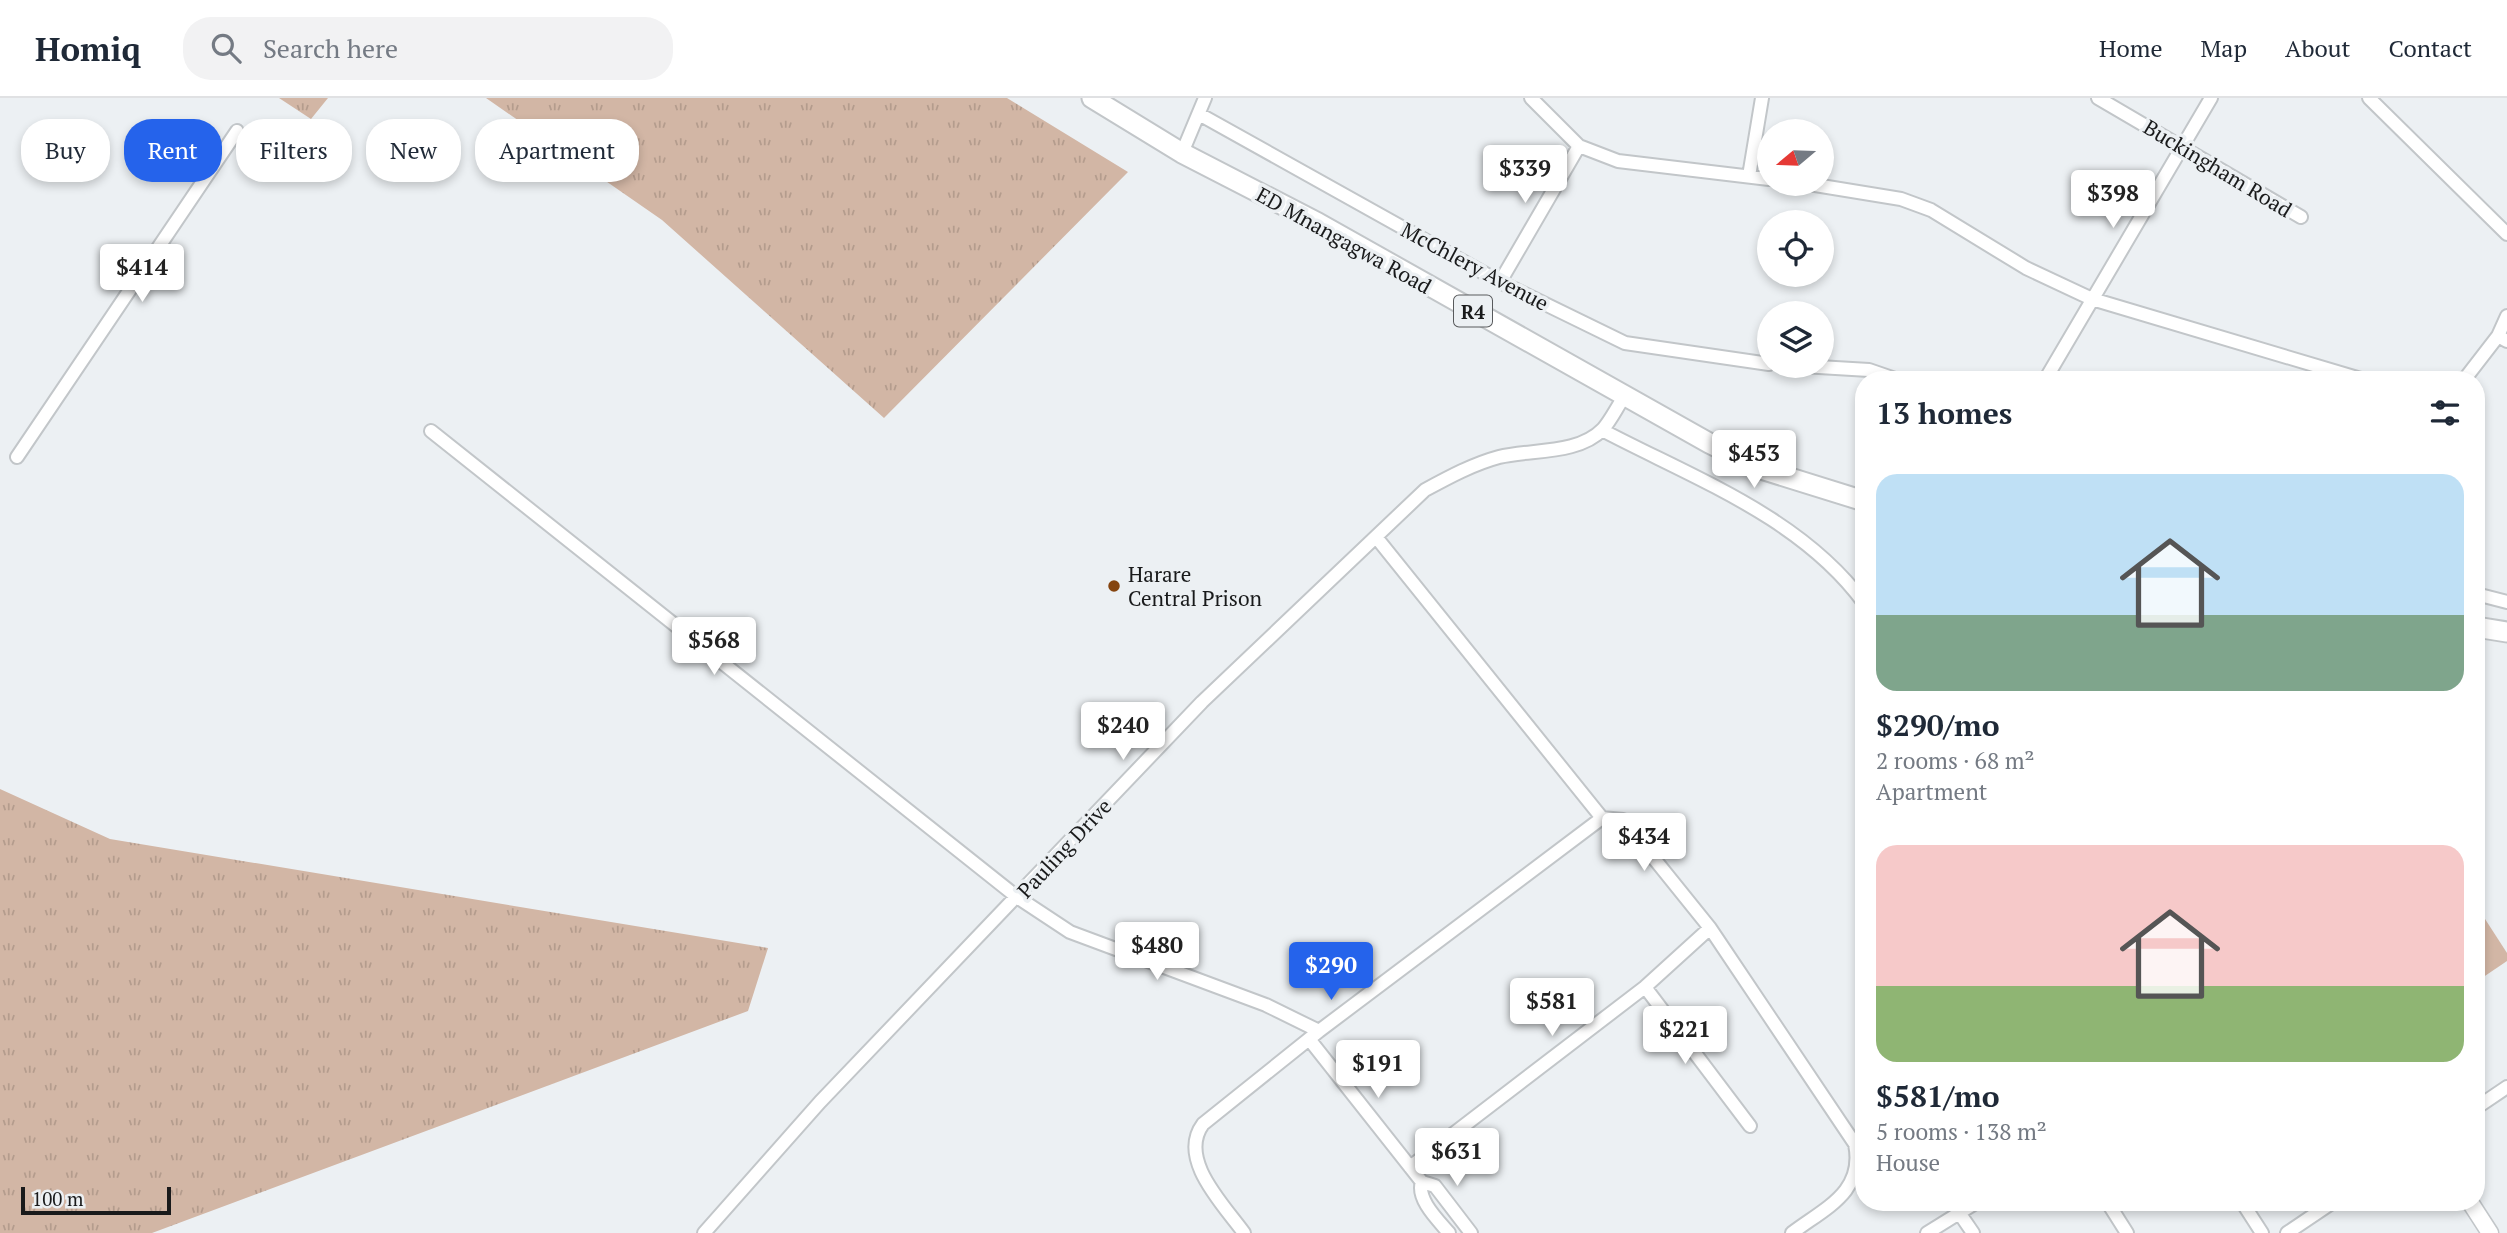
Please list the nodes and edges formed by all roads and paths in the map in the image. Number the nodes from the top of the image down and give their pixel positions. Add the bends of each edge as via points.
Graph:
1 (1093, 98) edge
2 (1205, 98) edge
3 (1531, 98) edge
4 (1762, 98) edge
5 (2098, 98) edge
6 (2211, 98) edge
7 (2369, 98) edge
8 (1199, 114) junction
9 (236, 132) edge
10 (1579, 146) junction
11 (2182, 147) junction
12 (1182, 153) junction
13 (1749, 176) junction
14 (1757, 177) edge
15 (1834, 187) edge
16 (2301, 217) dead end
17 (2507, 234) edge
18 (1500, 282) junction
19 (2092, 299) junction
20 (2507, 316) edge
21 (2503, 339) edge
22 (1757, 362) edge
23 (1834, 368) edge
24 (1872, 371) edge
25 (2050, 371) edge
26 (2334, 371) edge
27 (2473, 371) edge
28 (1624, 397) junction
29 (1602, 430) junction
30 (431, 431) dead end
31 (16, 457) dead end
32 (1855, 498) edge
33 (1376, 537) junction
34 (1855, 591) edge
35 (2485, 596) edge
36 (2507, 602) edge
37 (2485, 628) edge
38 (2507, 632) edge
39 (1602, 818) junction
40 (1017, 897) junction
41 (1710, 928) junction
42 (1645, 988) junction
43 (1314, 1035) junction
44 (2507, 1087) edge
45 (2485, 1102) edge
46 (1750, 1126) dead end
47 (1855, 1144) edge
48 (1410, 1167) junction
49 (1855, 1176) edge
50 (1422, 1182) junction
51 (1962, 1211) edge
52 (2113, 1211) edge
53 (2248, 1211) edge
54 (2320, 1211) edge
55 (2476, 1211) edge
56 (1959, 1213) junction
57 (704, 1233) edge
58 (1244, 1233) edge
59 (1449, 1233) edge
60 (1471, 1233) edge
61 (1792, 1233) edge
62 (1927, 1233) edge
63 (1973, 1233) edge
64 (2127, 1233) edge
65 (2262, 1233) edge
66 (2287, 1233) edge
67 (2490, 1233) edge

1 - 12 highway, ED Mnangagwa Road / R4
2 - 8 street
3 - 10 street
4 - 13 street
5 - 11 street, Buckingham Road
6 - 11 street
7 - 17 street
8 - 12 street
8 - 18 street, McChlery Avenue
9 - 31 street
10 - 13 street via 1618,161
10 - 18 street
11 - 16 street, Buckingham Road
11 - 19 street
12 - 28 highway, ED Mnangagwa Road / R4 via 1318,223
13 - 14 street
15 - 19 street via 1869,191 1931,211 2026,268
18 - 22 street, McChlery Avenue via 1625,343
19 - 25 street
19 - 26 street
20 - 21 street
21 - 27 street
23 - 24 street
28 - 29 street
28 - 32 highway, ED Mnangagwa Road / R4 via 1761,469
29 - 33 street, Pauling Drive via 1579,442 1500,457 1460,471 1425,490
29 - 34 street via 1760,512 1802,539
30 - 40 street
33 - 39 street
33 - 40 street, Pauling Drive via 1202,702
35 - 36 street
37 - 38 highway
39 - 41 street via 1623,820
39 - 43 street
40 - 43 street via 1070,932 1266,1005
40 - 57 street, Pauling Drive via 820,1102
41 - 42 street
41 - 47 street
42 - 46 street
42 - 48 street
43 - 48 street
43 - 58 street via 1195,1135 1193,1147 1202,1173
44 - 45 street
48 - 50 street
49 - 61 street via 1847,1191
50 - 59 street via 1424,1201
50 - 60 street via 1435,1186
51 - 56 street
52 - 64 street
53 - 65 street
54 - 66 street
55 - 67 main road
56 - 62 street
56 - 63 street

